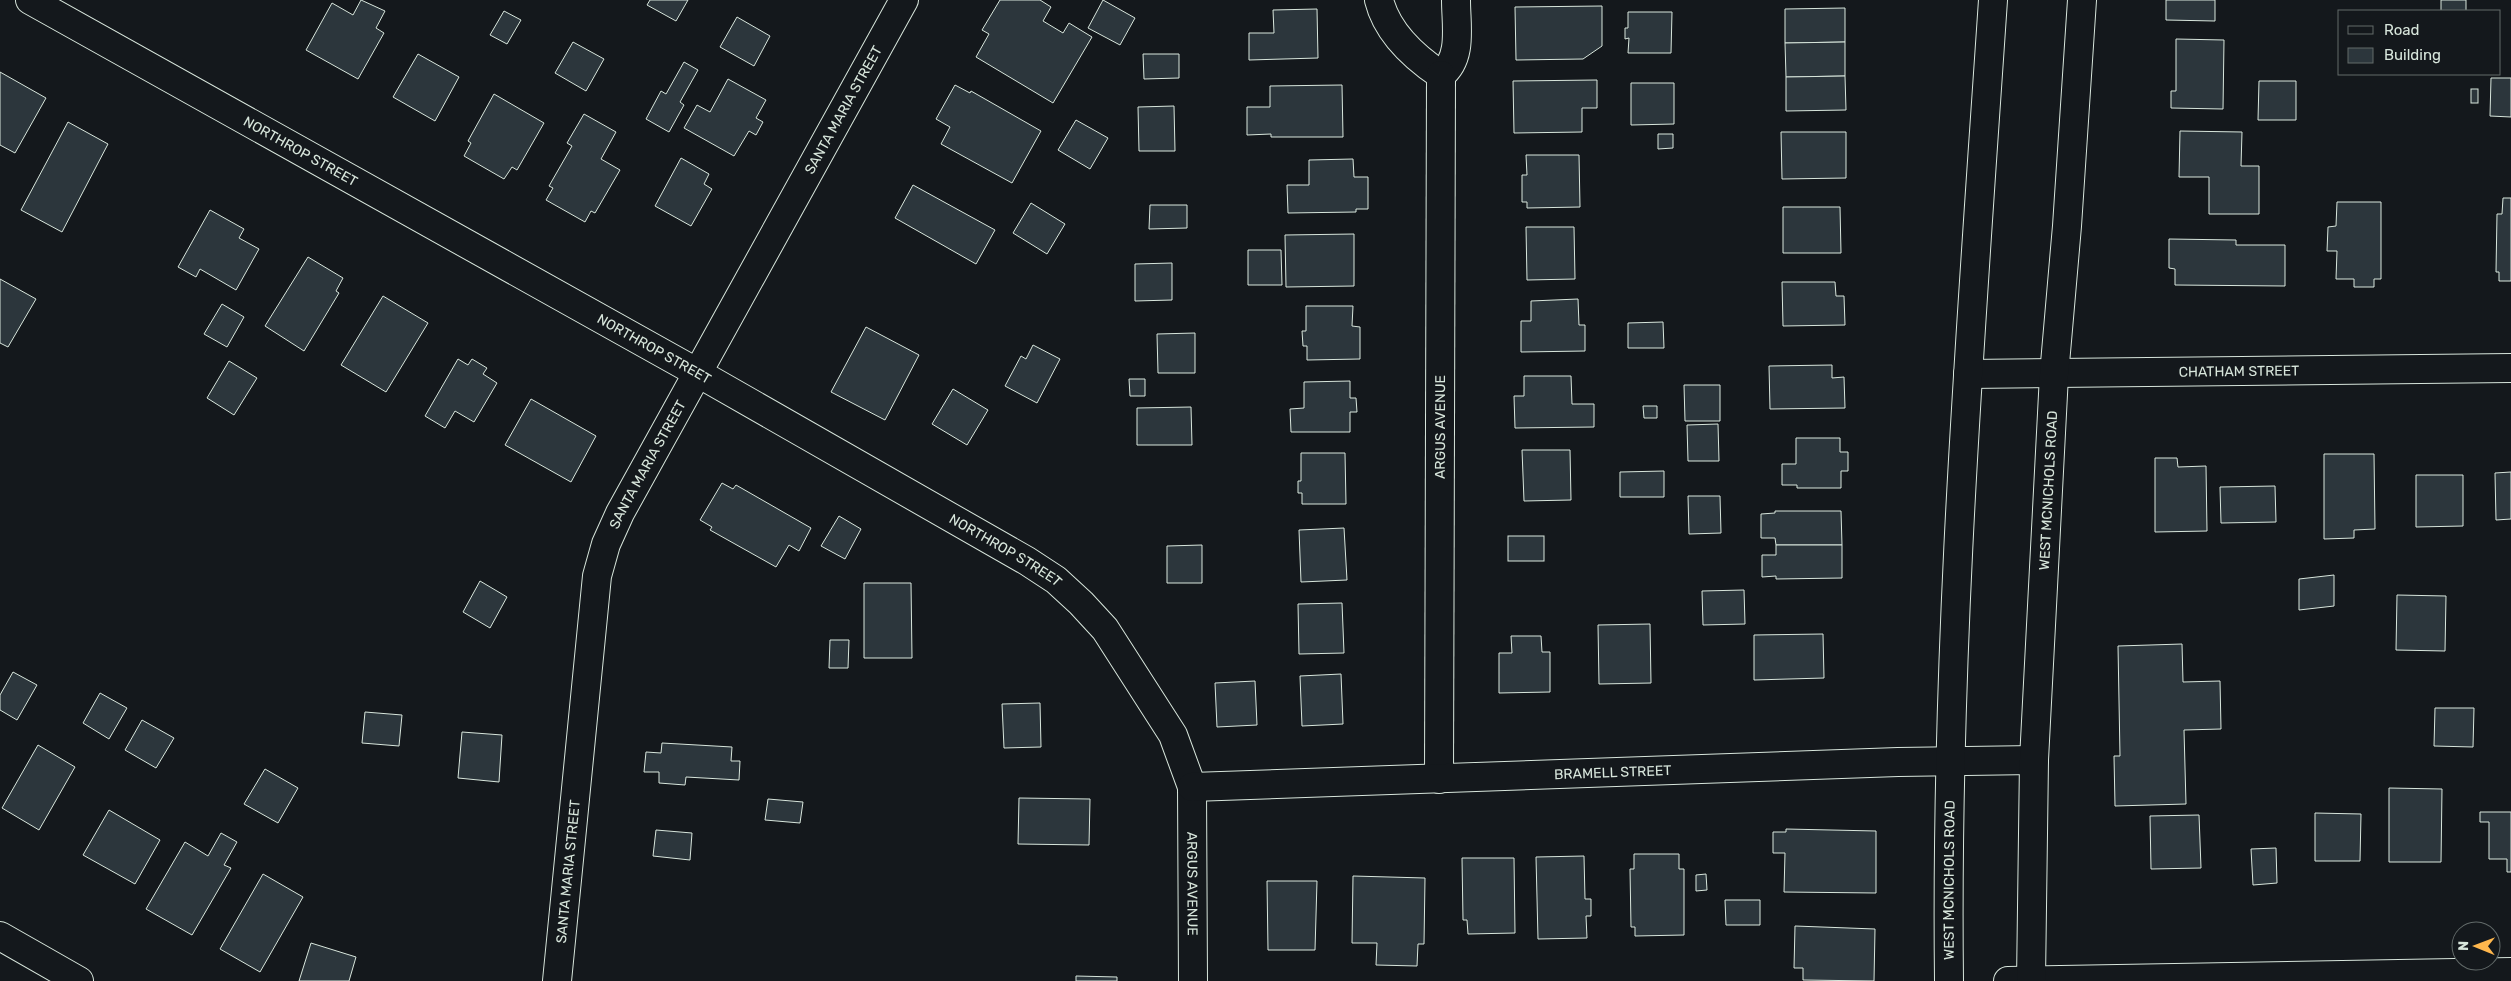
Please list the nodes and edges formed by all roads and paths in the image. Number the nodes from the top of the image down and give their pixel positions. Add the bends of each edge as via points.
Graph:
1 (30, 0) edge
2 (904, 0) edge
3 (1379, 0) edge
4 (1456, 0) edge
5 (1993, 0) edge
6 (2082, 0) edge
7 (1441, 75) junction
8 (2511, 368) edge
9 (698, 373) junction
10 (1968, 374) junction
11 (2054, 375) junction
12 (2034, 760) junction
13 (1951, 762) junction
14 (1439, 778) junction
15 (1192, 787) junction
16 (0, 936) edge
17 (2511, 972) edge
18 (79, 981) edge
19 (557, 981) edge
20 (1193, 981) edge
21 (1950, 981) edge
22 (2008, 981) edge
23 (2031, 981) edge

1 - 9 street, NORTHROP STREET
2 - 9 street, SANTA MARIA STREET
3 - 7 street via 1381,10 1400,39 1420,61
4 - 7 street via 1456,55
5 - 10 street, WEST MCNICHOLS ROAD
6 - 11 street, WEST MCNICHOLS ROAD
7 - 14 street, ARGUS AVENUE
8 - 11 street, CHATHAM STREET
9 - 15 street, NORTHROP STREET via 1056,580 1105,630 1173,736
9 - 19 street, SANTA MARIA STREET via 620,513 606,544 597,576
10 - 11 street, CHATHAM STREET
10 - 13 street, WEST MCNICHOLS ROAD via 1956,548
11 - 12 street, WEST MCNICHOLS ROAD
12 - 13 street, BRAMELL STREET
12 - 23 street, WEST MCNICHOLS ROAD
13 - 14 street, BRAMELL STREET
13 - 21 street, WEST MCNICHOLS ROAD
14 - 15 street, BRAMELL STREET
15 - 20 street, ARGUS AVENUE
16 - 18 street
17 - 23 street
22 - 23 street

